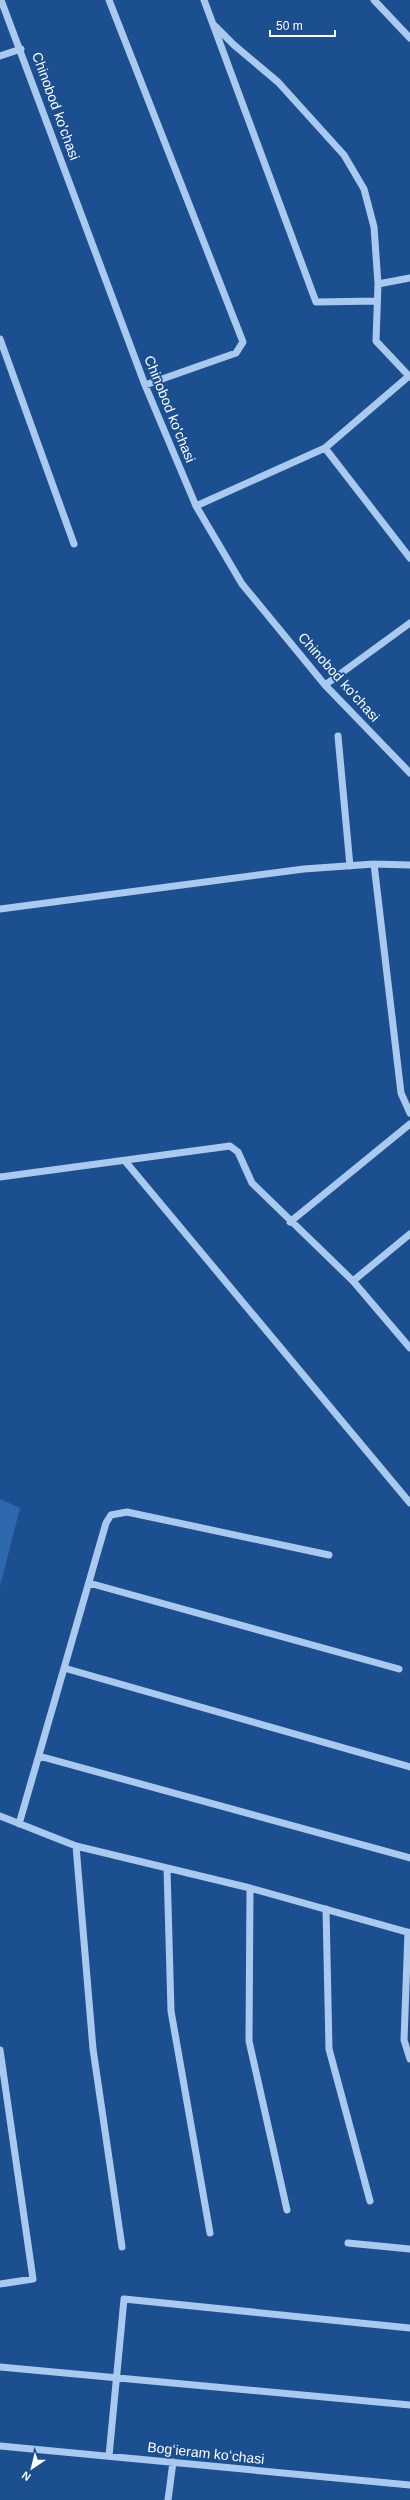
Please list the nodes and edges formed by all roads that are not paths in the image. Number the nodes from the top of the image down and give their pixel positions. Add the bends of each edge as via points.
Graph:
1 (1, 0) edge
2 (109, 0) edge
3 (204, 0) edge
4 (374, 0) edge
5 (214, 25) junction
6 (410, 38) edge
7 (21, 49) junction
8 (0, 56) edge
9 (410, 278) edge
10 (378, 284) junction
11 (377, 301) junction
12 (0, 339) edge
13 (410, 376) edge
14 (145, 385) junction
15 (325, 448) junction
16 (196, 506) junction
17 (74, 544) dead end
18 (410, 558) edge
19 (410, 623) edge
20 (325, 684) junction
21 (338, 736) dead end
22 (410, 773) edge
23 (374, 864) junction
24 (410, 865) edge
25 (350, 866) junction
26 (0, 909) edge
27 (410, 1112) edge
28 (410, 1124) edge
29 (125, 1161) junction
30 (0, 1177) edge
31 (290, 1222) junction
32 (410, 1234) edge
33 (353, 1281) junction
34 (410, 1348) edge
35 (410, 1503) edge
36 (330, 1555) dead end
37 (89, 1583) junction
38 (64, 1668) junction
39 (399, 1669) dead end
40 (39, 1756) junction
41 (410, 1767) edge
42 (0, 1816) edge
43 (19, 1824) junction
44 (76, 1846) junction
45 (410, 1858) edge
46 (166, 1868) junction
47 (250, 1888) junction
48 (326, 1909) junction
49 (409, 1932) edge
50 (0, 2050) edge
51 (410, 2059) edge
52 (370, 2201) dead end
53 (287, 2210) dead end
54 (210, 2233) dead end
55 (348, 2243) dead end
56 (122, 2247) dead end
57 (410, 2249) edge
58 (0, 2284) edge
59 (410, 2328) edge
60 (0, 2367) edge
61 (115, 2377) junction
62 (410, 2405) edge
63 (0, 2446) edge
64 (109, 2456) junction
65 (173, 2462) junction
66 (410, 2485) edge
67 (168, 2500) edge

1 - 7 street, Chinobod ko'chasi
2 - 14 street via 243,342 236,354
3 - 5 street
4 - 6 street
5 - 10 street via 278,82 344,155 364,189 374,227
5 - 11 street via 316,302
7 - 8 street
7 - 14 street, Chinobod ko'chasi
9 - 10 street
10 - 11 street
11 - 13 street via 376,341
12 - 17 street
13 - 15 street
14 - 16 street, Chinobod ko'chasi
15 - 16 street
15 - 18 street
16 - 20 street, Chinobod ko'chasi via 242,584
19 - 20 street
20 - 22 street, Chinobod ko'chasi
21 - 25 street
23 - 24 street
23 - 25 street
23 - 27 street via 401,1093
25 - 26 street via 304,868
28 - 31 street
29 - 30 street
29 - 31 street via 230,1146 238,1152 252,1183
29 - 35 street
31 - 33 street
32 - 33 street
33 - 34 street
36 - 37 street via 127,1512 111,1515 106,1523
37 - 38 street
37 - 39 street
38 - 40 street
38 - 41 street
40 - 43 street
40 - 45 street
42 - 43 street
43 - 44 street
44 - 46 street
44 - 56 street via 93,2049
46 - 47 street
46 - 54 street via 171,2011
47 - 48 street
47 - 53 street via 249,2041
48 - 49 street
48 - 52 street via 329,2049
49 - 51 street via 404,2040
50 - 58 street via 33,2279
55 - 57 street
59 - 61 street via 124,2300
60 - 61 street
61 - 62 street
61 - 64 street
63 - 64 street, Bogʻieram koʻchasi
64 - 65 street, Bogʻieram koʻchasi
65 - 66 street, Bogʻieram koʻchasi
65 - 67 street

